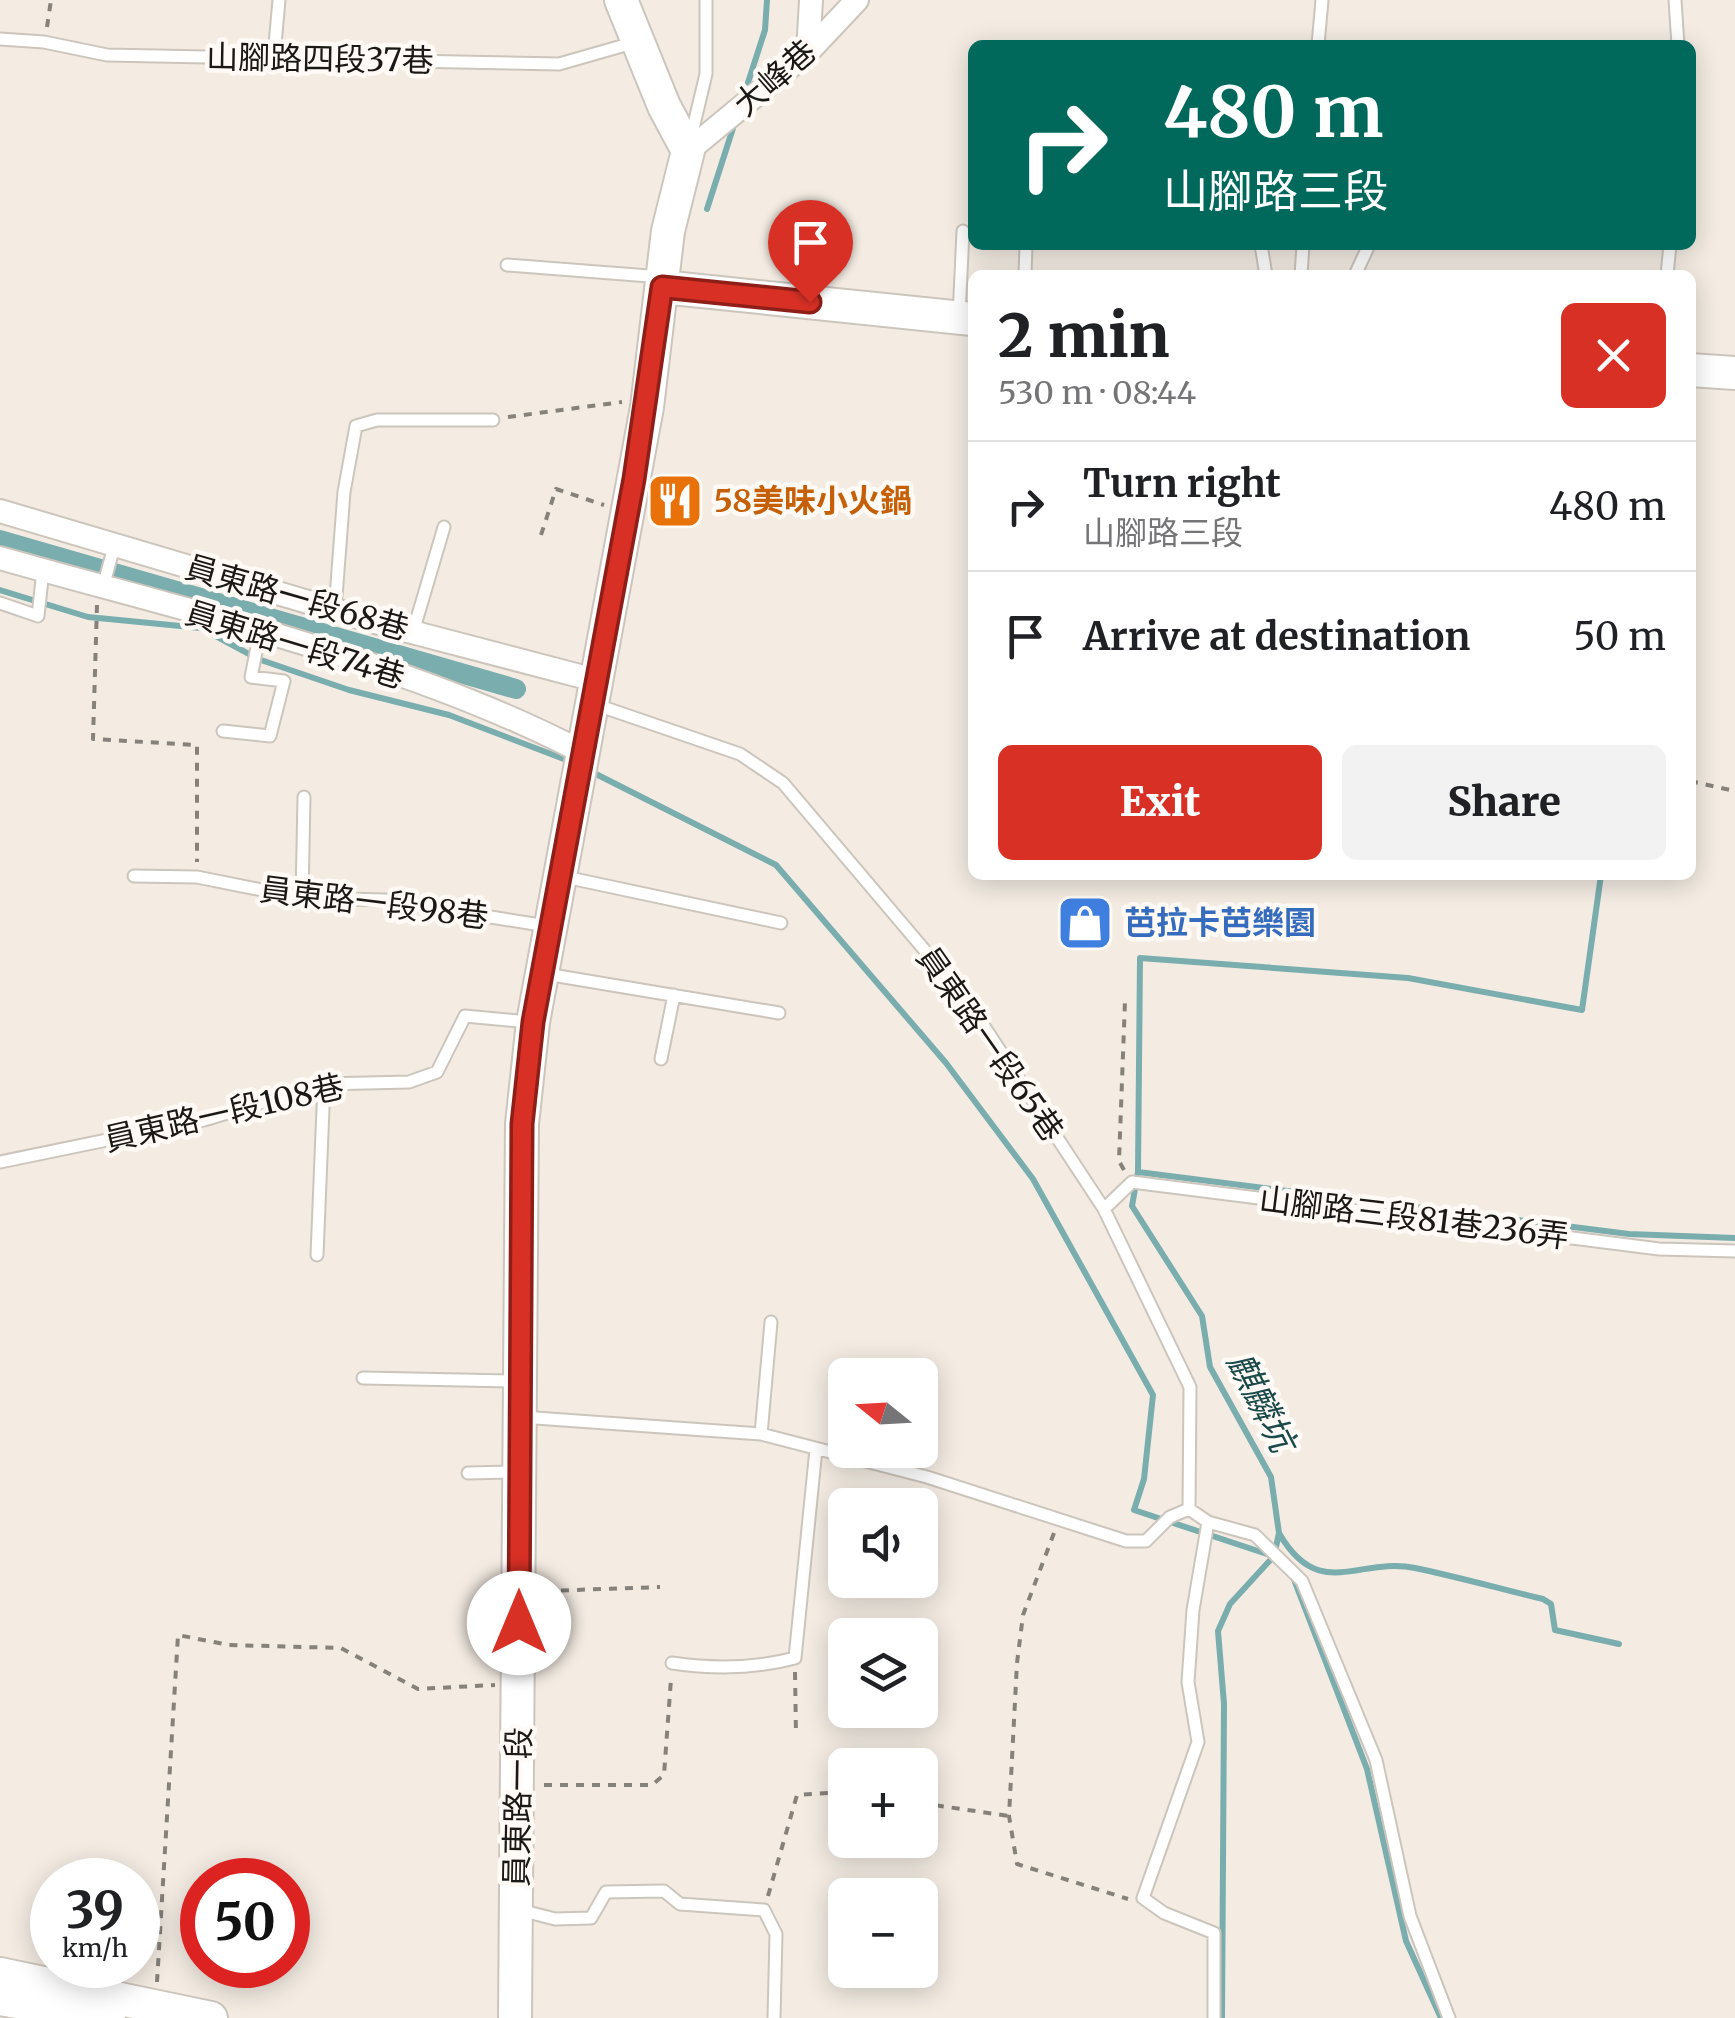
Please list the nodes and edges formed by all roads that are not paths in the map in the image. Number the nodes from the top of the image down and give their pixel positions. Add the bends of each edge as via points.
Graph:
1 (279, 0) edge
2 (621, 0) edge
3 (706, 0) edge
4 (811, 0) edge
5 (858, 0) edge
6 (1322, 0) edge
7 (1675, 0) edge
8 (0, 38) edge
9 (1318, 40) edge
10 (1678, 40) edge
11 (639, 42) junction
12 (808, 52) junction
13 (274, 56) junction
14 (688, 151) junction
15 (963, 232) dead end
16 (507, 265) dead end
17 (662, 287) junction
18 (966, 318) edge
19 (1696, 370) edge
20 (1735, 373) edge
21 (493, 420) road end
22 (0, 511) edge
23 (444, 527) dead end
24 (116, 543) junction
25 (0, 558) edge
26 (44, 570) junction
27 (103, 587) junction
28 (0, 603) edge
29 (335, 610) junction
30 (260, 632) junction
31 (414, 632) junction
32 (594, 692) junction
33 (223, 731) dead end
34 (582, 752) junction
35 (304, 797) dead end
36 (134, 876) dead end
37 (561, 876) junction
38 (302, 898) junction
39 (781, 923) dead end
40 (551, 927) junction
41 (543, 973) junction
42 (674, 996) junction
43 (779, 1013) dead end
44 (533, 1022) junction
45 (661, 1060) dead end
46 (324, 1084) junction
47 (0, 1162) edge
48 (1104, 1209) junction
49 (1735, 1251) edge
50 (316, 1255) dead end
51 (772, 1322) dead end
52 (363, 1378) dead end
53 (520, 1381) junction
54 (520, 1416) junction
55 (761, 1434) junction
56 (816, 1448) junction
57 (519, 1472) junction
58 (468, 1473) dead end
59 (1189, 1508) junction
60 (1208, 1522) junction
61 (672, 1663) road end
62 (516, 1910) junction
63 (0, 1974) edge
64 (0, 1999) edge
65 (109, 2018) edge
66 (211, 2018) edge
67 (515, 2018) edge
68 (774, 2018) edge
69 (1214, 2018) edge
70 (1450, 2018) edge

1 - 13 lane
2 - 11 main road
3 - 14 lane via 706,74
4 - 12 street
5 - 12 street, 大峰巷
6 - 9 lane
7 - 10 lane
8 - 13 lane, 山腳路四段37巷 via 107,55
11 - 13 lane, 山腳路四段37巷 via 559,64
11 - 14 main road
12 - 14 street, 大峰巷
14 - 17 main road, 員東路一段
15 - 18 lane
16 - 17 lane via 650,276
17 - 18 main road
17 - 32 main road, 員東路一段
19 - 20 main road
21 - 29 lane via 376,420 356,426
22 - 24 street, 員東路一段68巷
23 - 31 lane
24 - 27 lane
24 - 29 street, 員東路一段68巷
25 - 26 street, 員東路一段74巷
26 - 27 street, 員東路一段74巷
26 - 28 lane via 38,616
27 - 30 street, 員東路一段74巷
29 - 31 street, 員東路一段68巷
30 - 33 lane via 251,677 284,681 270,736
30 - 34 street, 員東路一段74巷 via 503,711
31 - 32 street, 員東路一段68巷
32 - 34 main road, 員東路一段
32 - 48 lane, 員東路一段65巷 via 740,754 783,783 966,998
34 - 37 main road, 員東路一段
35 - 38 lane
36 - 38 lane, 員東路一段98巷 via 198,877
37 - 39 lane
37 - 40 main road, 員東路一段
38 - 40 lane, 員東路一段98巷 via 384,900
40 - 41 main road, 員東路一段
41 - 42 lane
41 - 44 main road, 員東路一段
42 - 43 lane
42 - 45 lane
44 - 46 lane, 員東路一段108巷 via 465,1016 438,1072 409,1082
44 - 53 main road, 員東路一段 via 522,1124
46 - 47 lane, 員東路一段108巷 via 204,1120
46 - 50 lane
48 - 49 lane, 山腳路三段81巷236弄 via 1132,1182 1659,1250
48 - 59 lane, 員東路一段65巷 via 1190,1387
51 - 55 lane
52 - 53 lane
53 - 54 main road, 員東路一段
54 - 55 lane
54 - 57 main road, 員東路一段
55 - 56 lane
56 - 59 lane via 1126,1541 1146,1541
56 - 61 lane via 795,1658 766,1666
57 - 58 lane
57 - 62 main road, 員東路一段
59 - 60 lane
60 - 69 lane via 1188,1682 1198,1742 1143,1898 1214,1933
60 - 70 lane via 1255,1535 1302,1581 1376,1760 1410,1916
62 - 67 main road, 員東路一段
62 - 68 lane via 591,1918 606,1892 638,1889 664,1891 680,1904 764,1910 776,1934
63 - 66 main road
64 - 65 main road

